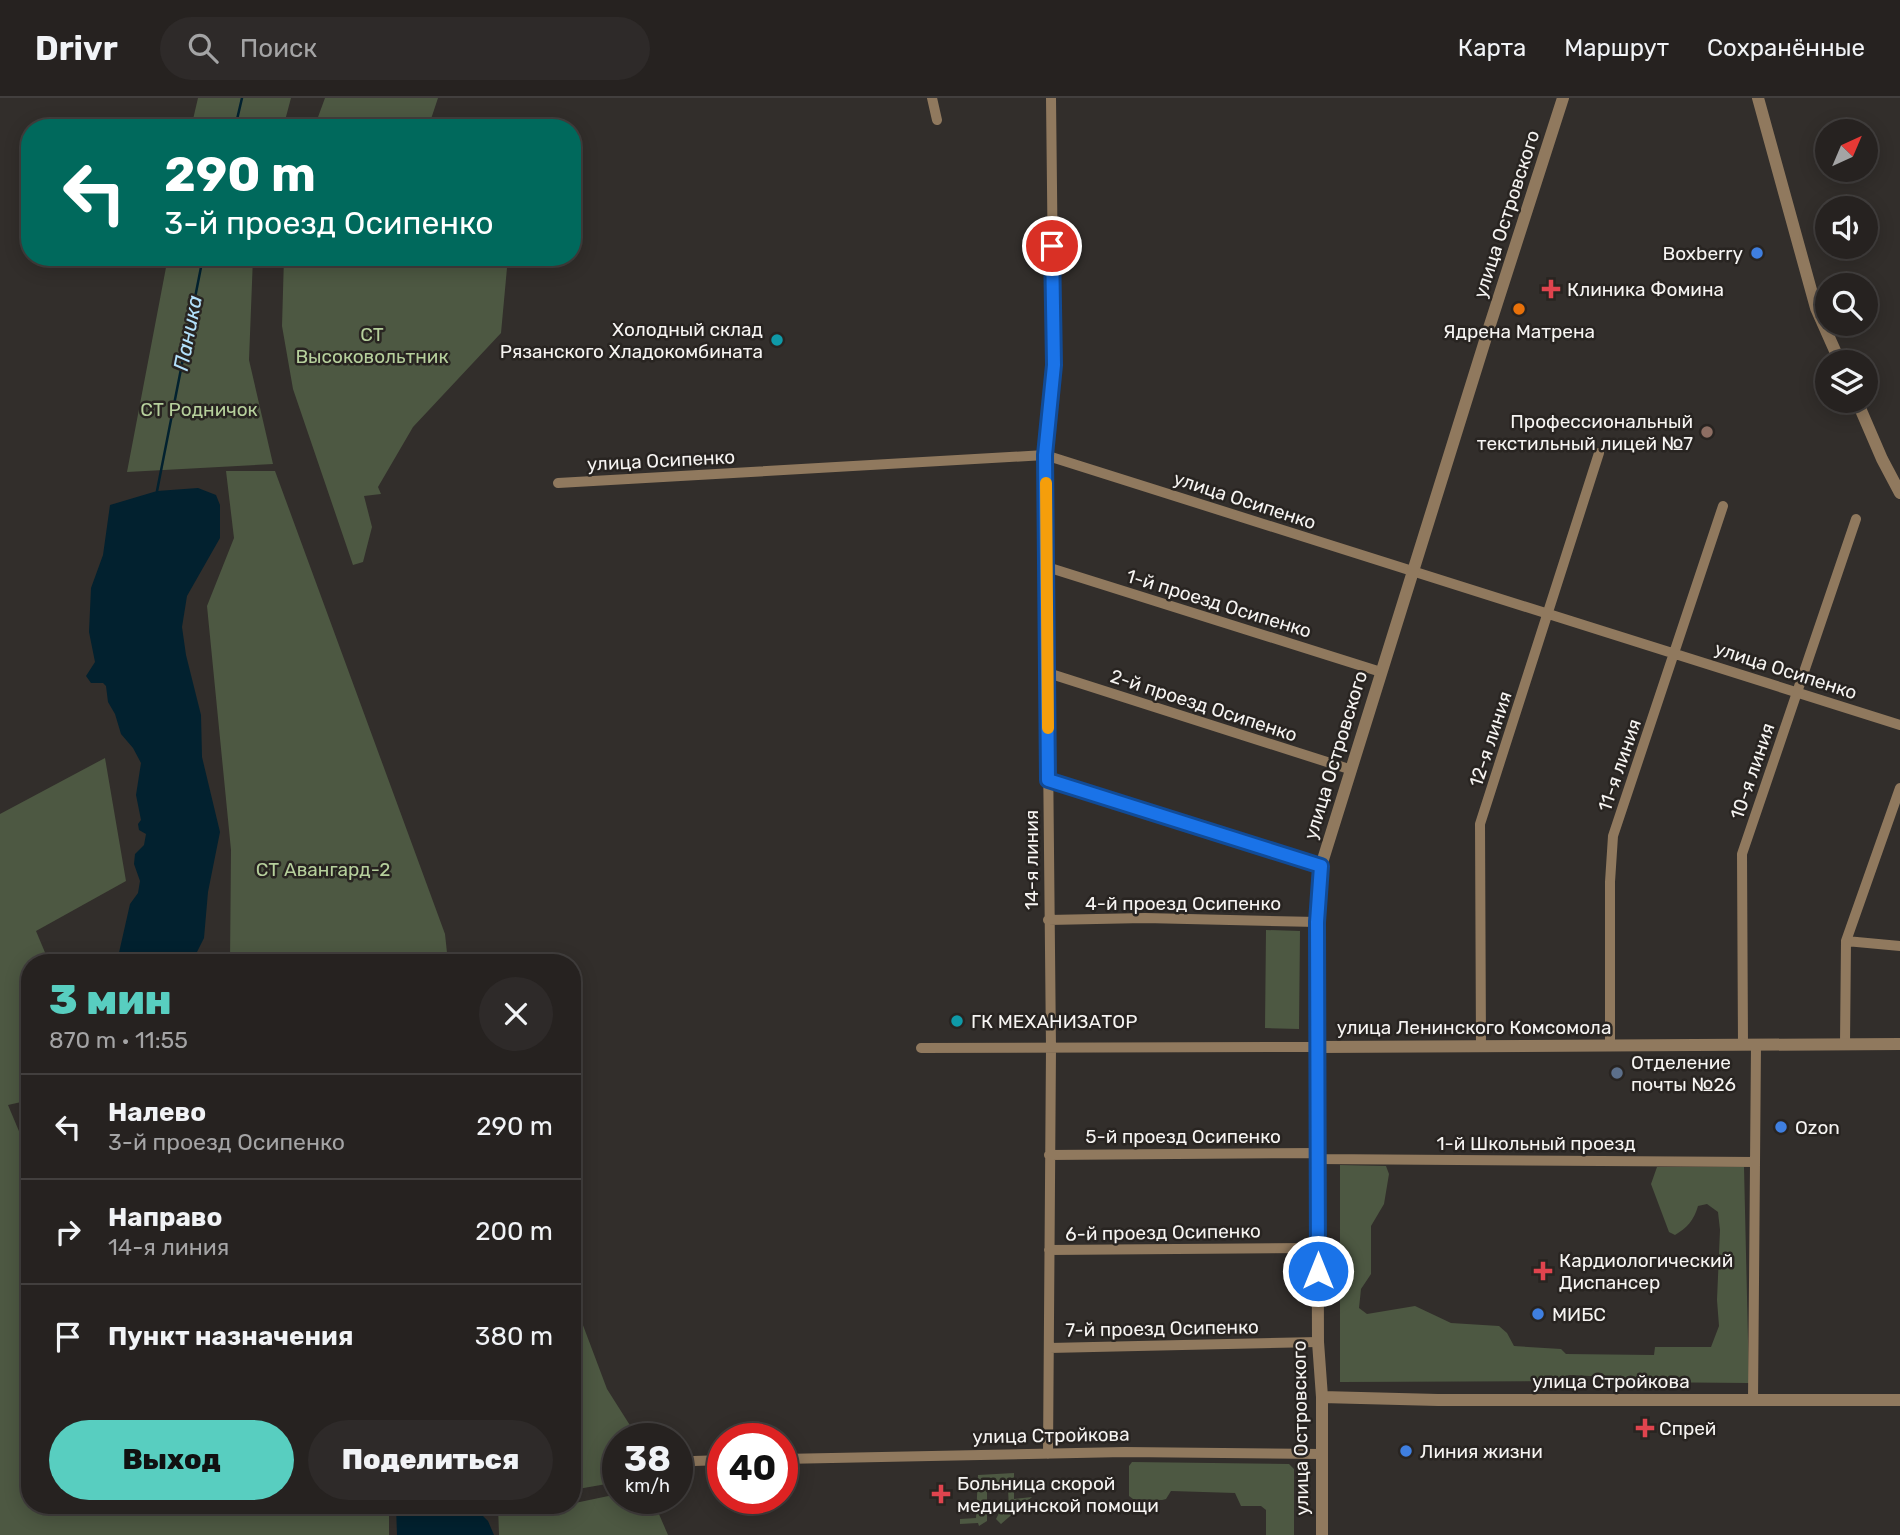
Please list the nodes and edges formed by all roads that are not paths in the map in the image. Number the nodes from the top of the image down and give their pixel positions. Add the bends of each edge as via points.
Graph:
1 (932, 98) edge
2 (1051, 98) edge
3 (1563, 98) edge
4 (1758, 98) edge
5 (937, 120) dead end
6 (1835, 350) edge
7 (1862, 413) edge
8 (1599, 453) dead end
9 (1045, 455) junction
10 (558, 484) dead end
11 (1900, 493) edge
12 (1723, 506) dead end
13 (1856, 519) dead end
14 (1047, 568) junction
15 (1414, 571) junction
16 (1549, 613) junction
17 (1675, 653) junction
18 (1381, 672) junction
19 (1048, 673) junction
20 (1798, 693) junction
21 (1900, 725) edge
22 (1349, 769) junction
23 (1048, 780) junction
24 (1900, 788) edge
25 (1321, 866) junction
26 (1048, 920) junction
27 (1317, 922) junction
28 (1846, 941) junction
29 (1900, 946) edge
30 (1845, 1044) junction
31 (1900, 1044) edge
32 (1749, 1045) junction
33 (1317, 1046) junction
34 (1481, 1046) junction
35 (1610, 1046) junction
36 (921, 1048) dead end
37 (1051, 1048) junction
38 (1049, 1155) junction
39 (1317, 1156) junction
40 (1755, 1162) junction
41 (1318, 1248) junction
42 (1049, 1250) junction
43 (1318, 1342) junction
44 (1049, 1348) junction
45 (1322, 1397) junction
46 (1900, 1400) edge
47 (1753, 1401) junction
48 (1048, 1454) junction
49 (1321, 1454) junction
50 (798, 1459) edge
51 (1322, 1535) edge

1 - 5 street
2 - 9 street, 14-я линия via 1054,365
3 - 15 street, улица Островского
4 - 6 street via 1816,307
7 - 11 street
8 - 16 street, 12-я линия
9 - 10 street, улица Осипенко
9 - 14 street, 14-я линия
9 - 15 street, улица Осипенко
12 - 17 street, 11-я линия
13 - 20 street, 10-я линия
14 - 18 street, 1-й проезд Осипенко
14 - 19 street, 14-я линия
15 - 16 street, улица Осипенко
15 - 18 street, улица Островского
16 - 17 street, улица Осипенко
16 - 34 street, 12-я линия via 1480,824
17 - 20 street, улица Осипенко
17 - 35 street, 11-я линия via 1613,836
18 - 22 street, улица Островского
19 - 22 street, 2-й проезд Осипенко
19 - 23 street, 14-я линия
20 - 21 street, улица Осипенко
20 - 32 street, 10-я линия via 1742,854
22 - 25 street, улица Островского
23 - 25 street
23 - 26 street, 14-я линия
24 - 28 street
25 - 27 street, улица Островского
26 - 27 street, 4-й проезд Осипенко
26 - 37 street, 14-я линия
27 - 33 street, улица Островского
28 - 29 street
28 - 30 street
30 - 31 street, улица Ленинского Комсомола
30 - 32 street, улица Ленинского Комсомола
32 - 35 street, улица Ленинского Комсомола
32 - 40 street, 10-я линия
33 - 34 street, улица Ленинского Комсомола
33 - 37 street, улица Ленинского Комсомола
33 - 39 street, улица Островского
34 - 35 street, улица Ленинского Комсомола
36 - 37 street, улица Ленинского Комсомола
37 - 38 street, 14-я линия
38 - 39 street, 5-й проезд Осипенко
38 - 42 street, 14-я линия
39 - 40 street, 1-й Школьный проезд
39 - 41 street, улица Островского
40 - 47 street, 10-я линия
41 - 42 street, 6-й проезд Осипенко
41 - 43 street, улица Островского
42 - 44 street, 14-я линия
43 - 44 street, 7-й проезд Осипенко
43 - 45 street, улица Островского
44 - 48 street, 14-я линия
45 - 47 street, улица Стройкова
45 - 49 street, улица Островского
46 - 47 street, улица Стройкова
48 - 49 street, улица Стройкова
48 - 50 street, улица Стройкова
49 - 51 street, улица Островского

